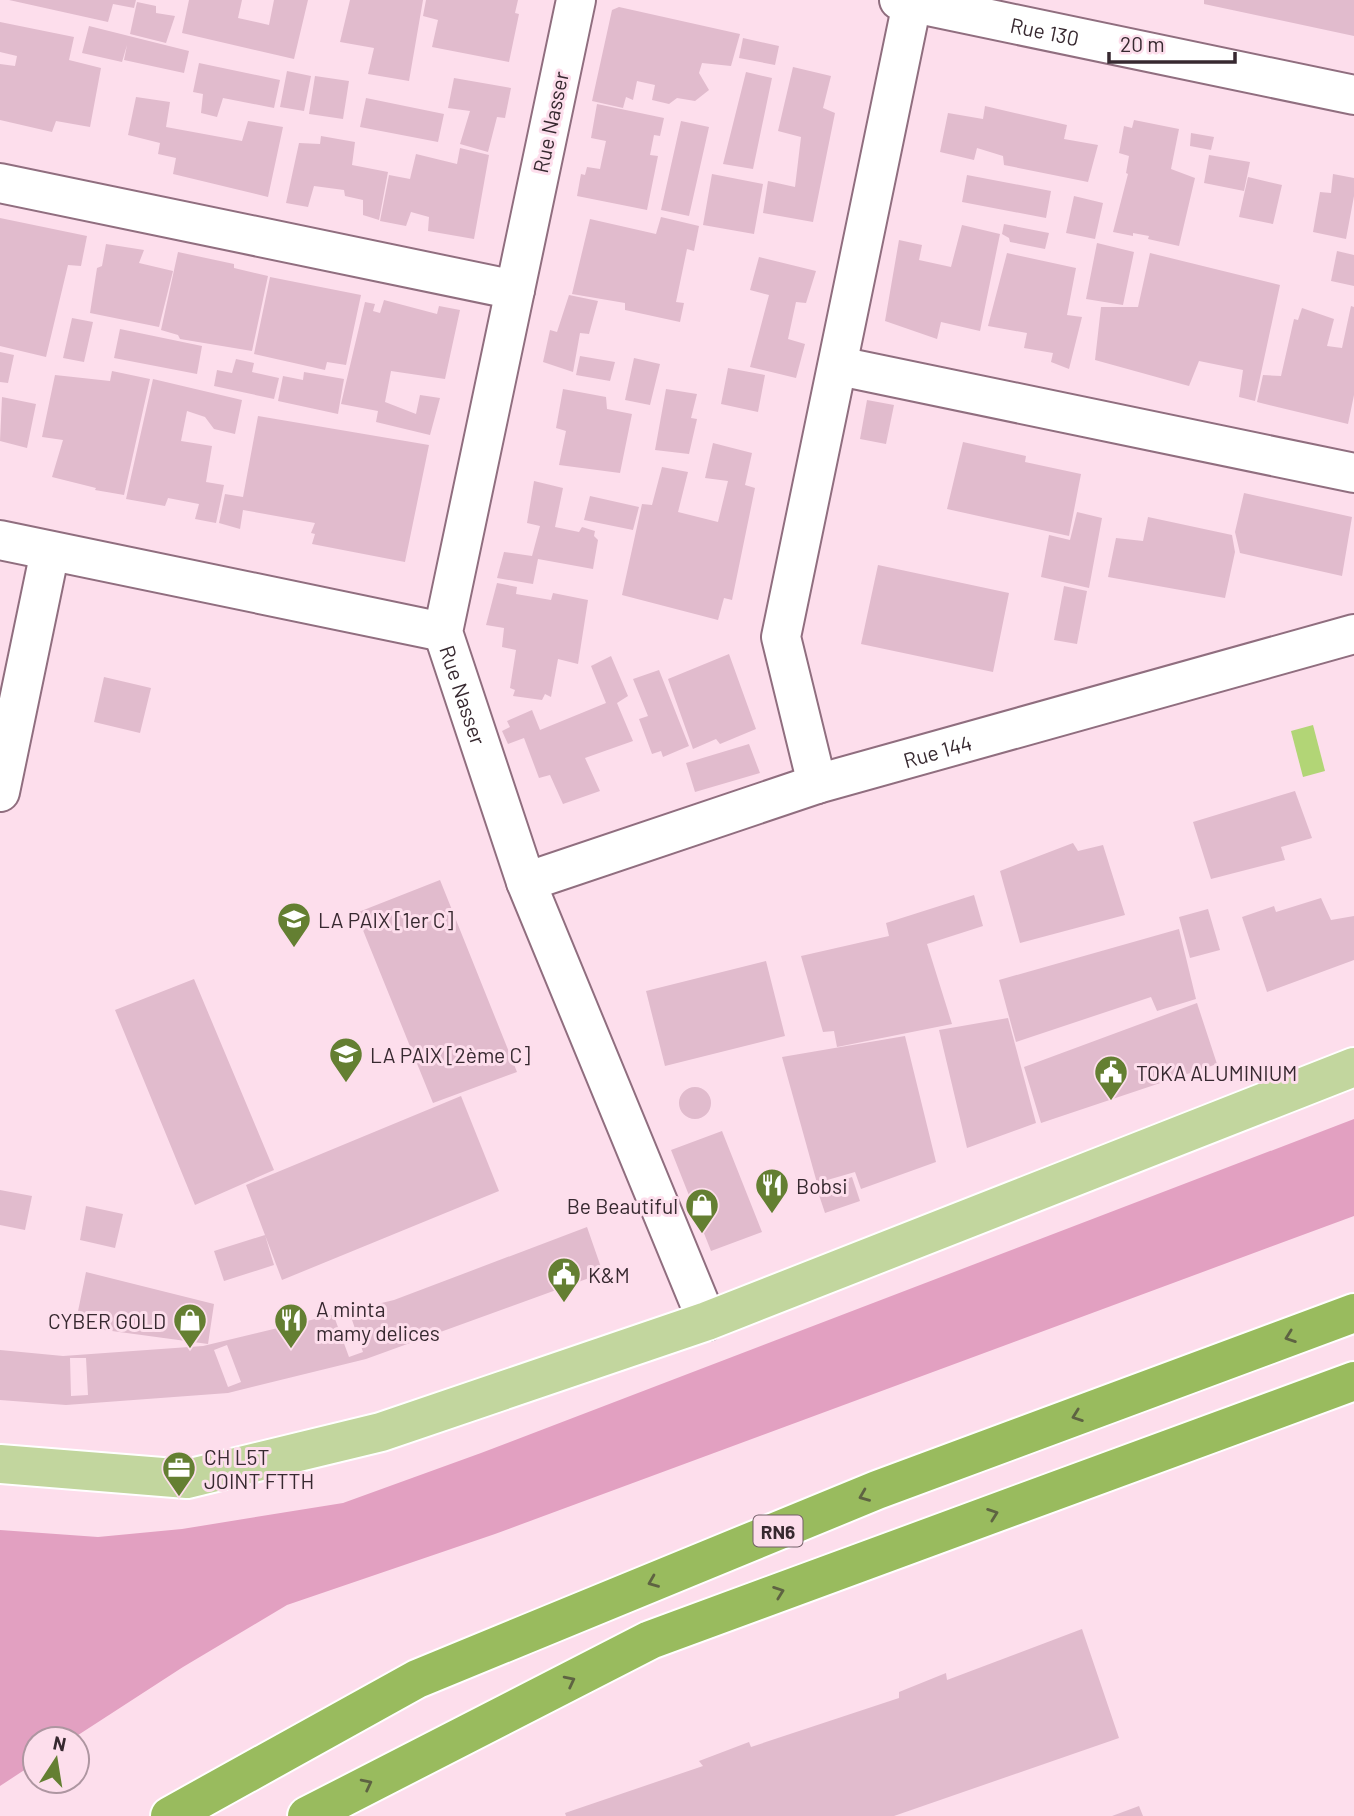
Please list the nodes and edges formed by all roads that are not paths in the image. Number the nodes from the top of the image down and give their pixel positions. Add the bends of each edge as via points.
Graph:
1 (576, 0) edge
2 (906, 1) edge
3 (1354, 95) edge
4 (0, 183) edge
5 (515, 290) junction
6 (839, 366) junction
7 (1354, 472) edge
8 (0, 541) edge
9 (50, 551) junction
10 (443, 632) junction
11 (1354, 634) edge
12 (2, 774) edge
13 (817, 784) junction
14 (526, 882) junction
15 (1354, 1068) edge
16 (1354, 1313) edge
17 (707, 1321) junction
18 (1354, 1381) edge
19 (0, 1464) edge
20 (170, 1816) edge
21 (307, 1816) edge

1 - 5 street, Rue Nasser
2 - 3 street, Rue 130
2 - 6 street
4 - 5 street
5 - 10 street, Rue Nasser
6 - 7 street
6 - 13 street via 781,637
8 - 9 street
9 - 10 street
9 - 12 street
10 - 14 street, Rue Nasser
11 - 13 street, Rue 144
13 - 14 street, Rue 144
14 - 17 street, Rue Nasser
15 - 17 main road
16 -> 20 highway, RN6 via 877,1490 417,1679
17 - 19 main road via 381,1432 187,1479
21 -> 18 highway via 650,1640

